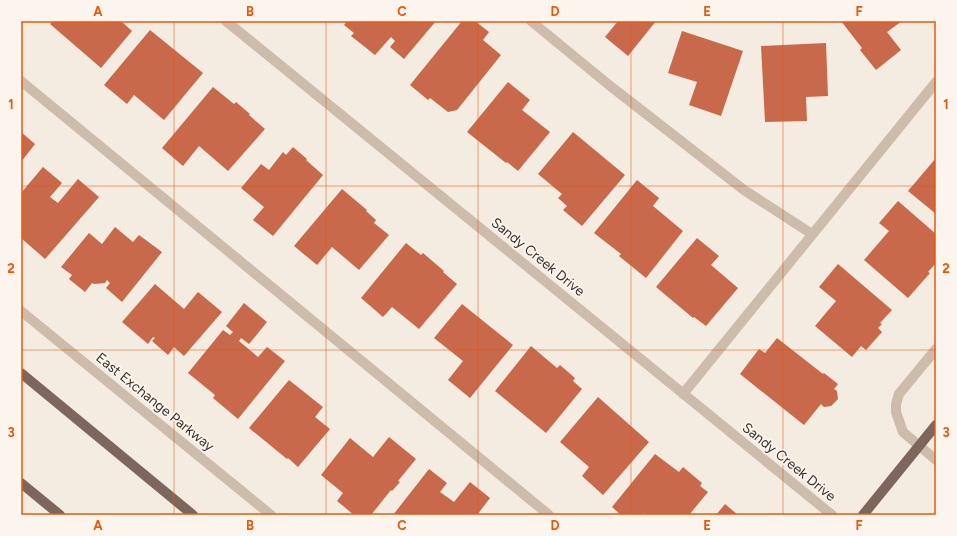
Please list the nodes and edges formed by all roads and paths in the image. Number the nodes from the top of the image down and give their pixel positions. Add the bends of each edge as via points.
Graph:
1 (226, 21) edge
2 (531, 21) edge
3 (21, 81) edge
4 (936, 82) edge
5 (812, 234) junction
6 (21, 311) edge
7 (936, 349) edge
8 (21, 373) edge
9 (683, 394) junction
10 (936, 425) edge
11 (919, 446) junction
12 (936, 460) edge
13 (21, 484) edge
14 (60, 515) edge
15 (193, 515) edge
16 (271, 515) edge
17 (549, 515) edge
18 (832, 515) edge
19 (863, 515) edge

1 - 9 street, Sandy Creek Drive
2 - 5 street via 744,190
3 - 17 street
4 - 5 street
5 - 9 street
6 - 16 street, East Exchange Parkway
7 - 11 street via 900,394 896,404 903,432
8 - 15 main road
9 - 18 street, Sandy Creek Drive
10 - 11 main road
11 - 12 street
11 - 19 main road
13 - 14 main road

